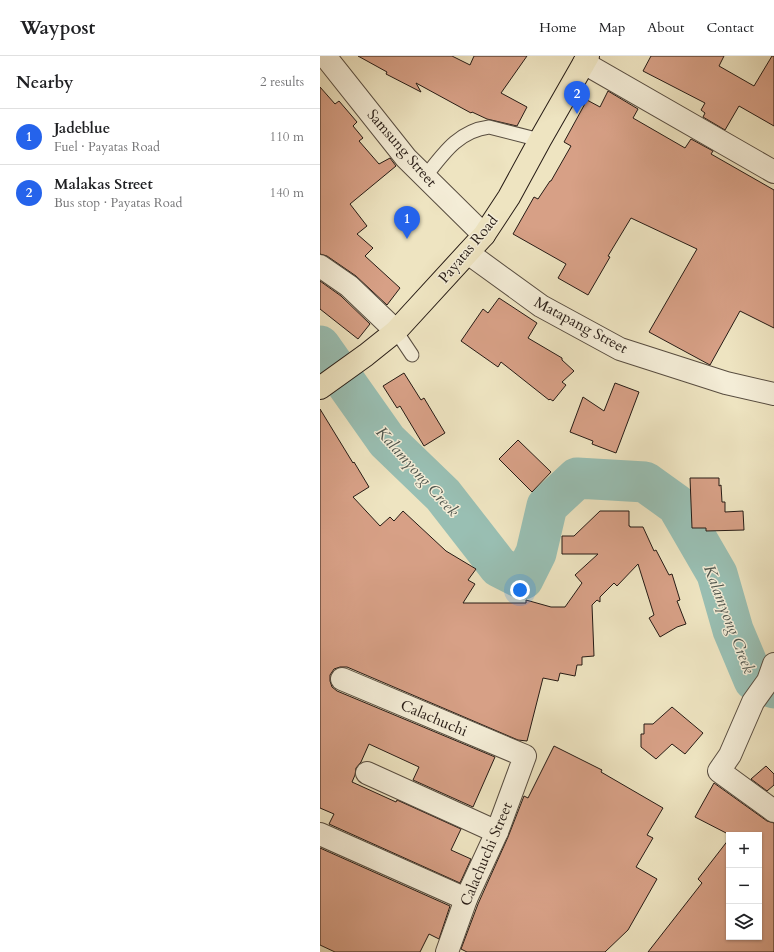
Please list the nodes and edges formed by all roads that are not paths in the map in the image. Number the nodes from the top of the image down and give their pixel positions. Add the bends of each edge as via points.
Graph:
1 (325, 56) edge
2 (586, 59) edge
3 (343, 64) edge
4 (540, 140) junction
5 (774, 172) edge
6 (425, 177) junction
7 (484, 235) junction
8 (468, 253) junction
9 (320, 266) edge
10 (396, 331) junction
11 (412, 355) dead end
12 (320, 388) edge
13 (774, 394) edge
14 (771, 672) edge
15 (342, 679) dead end
16 (525, 756) joint
17 (367, 773) dead end
18 (774, 810) edge
19 (497, 832) junction
20 (320, 834) edge
21 (466, 899) junction
22 (446, 952) edge

1 - 3 street, Samsung Street
2 - 4 main road, Payatas Road
2 - 5 street
3 - 6 street, Samsung Street via 406,158
4 - 6 lane via 489,127 483,128 462,136 447,148
4 - 7 main road, Payatas Road via 509,197
6 - 7 street, Samsung Street
7 - 8 main road, Payatas Road
8 - 10 main road, Payatas Road
8 - 13 street, Matapang Street via 541,306 620,349 726,383
9 - 10 street via 349,286
10 - 11 lane
10 - 12 main road, Payatas Road
14 - 18 street via 753,702 730,755 719,771
15 - 16 street, Calachuchi
16 - 19 street, Calachuchi Street
17 - 19 street
19 - 21 street, Calachuchi Street
20 - 21 street
21 - 22 street, Calachuchi Street

